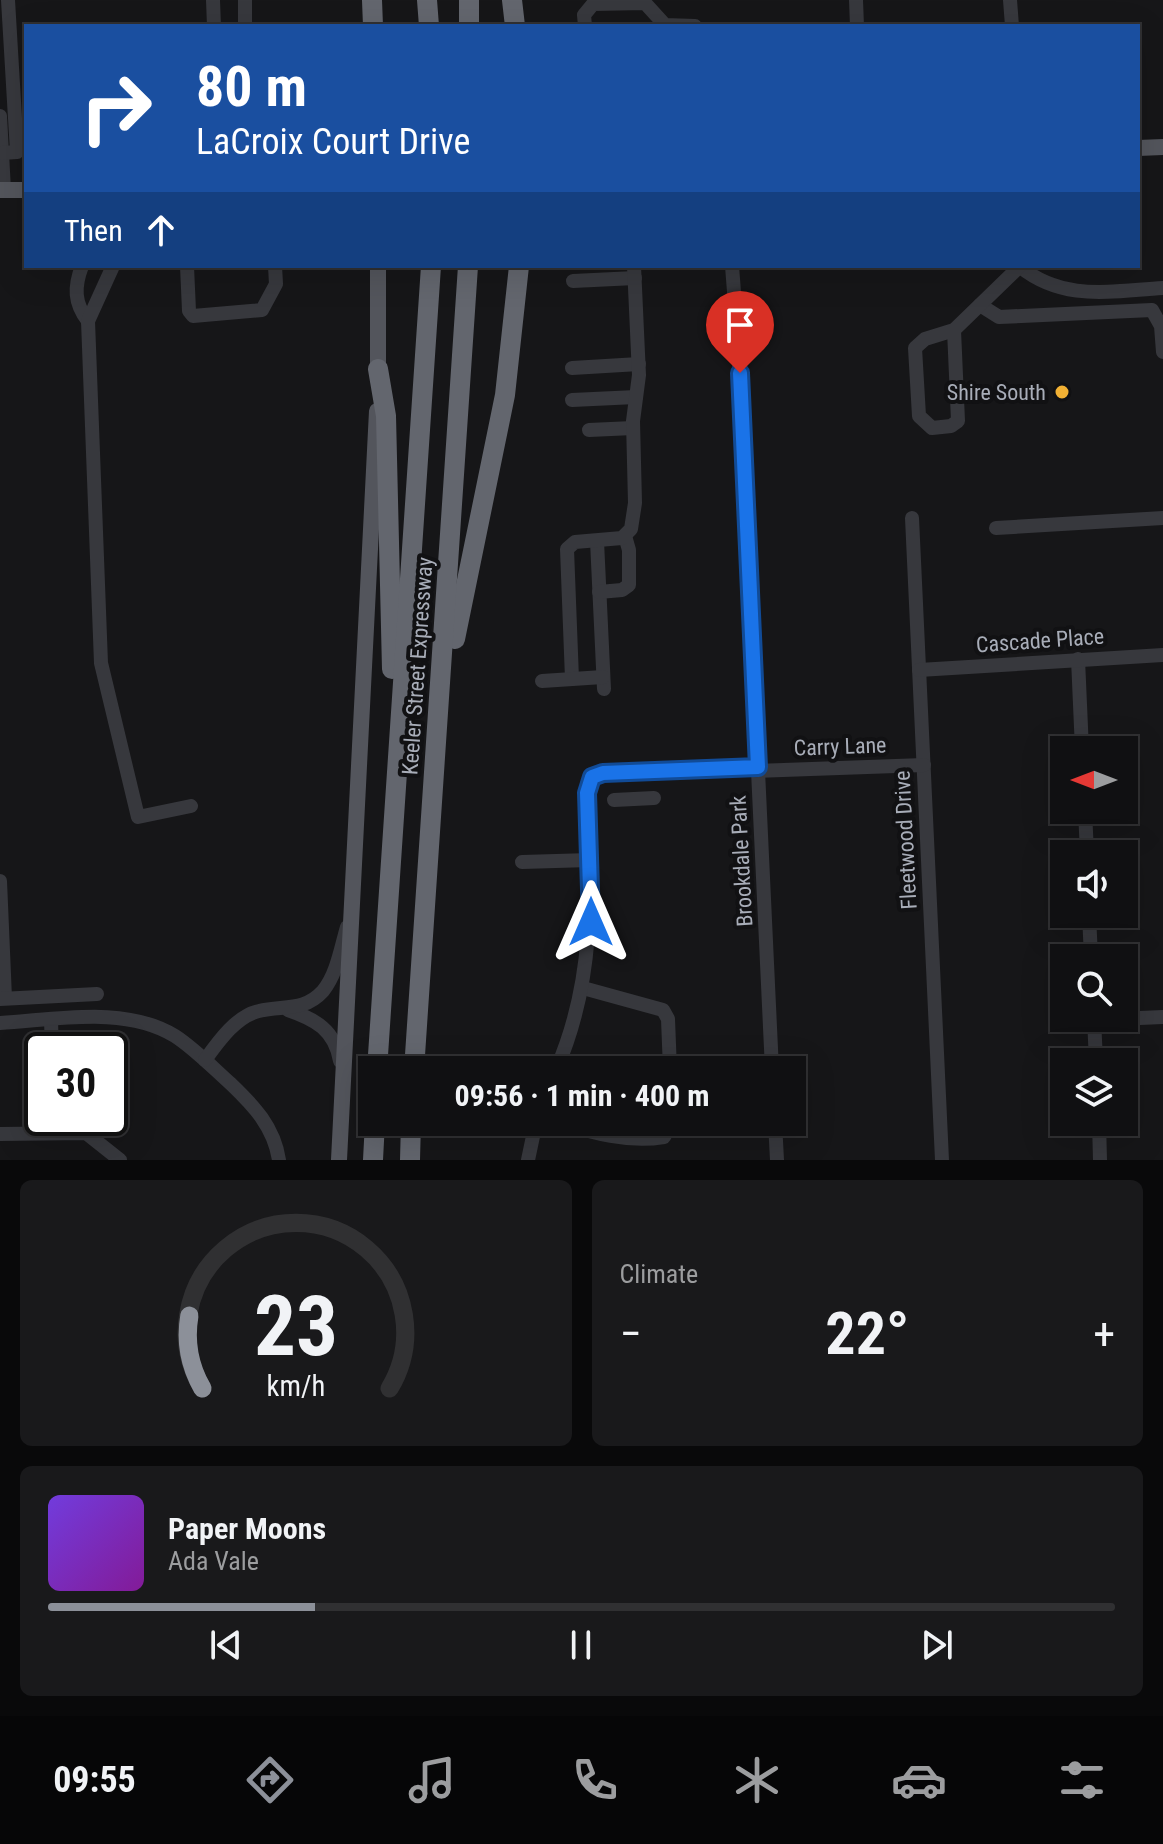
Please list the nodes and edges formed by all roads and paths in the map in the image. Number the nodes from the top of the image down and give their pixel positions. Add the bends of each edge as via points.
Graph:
1 (8, 0) edge
2 (213, 0) edge
3 (245, 0) edge
4 (372, 0) edge
5 (427, 0) edge
6 (469, 0) edge
7 (512, 0) edge
8 (856, 0) edge
9 (1010, 0) edge
10 (214, 24) edge
11 (245, 24) edge
12 (373, 24) edge
13 (429, 24) edge
14 (469, 24) edge
15 (515, 24) edge
16 (585, 24) edge
17 (664, 24) edge
18 (857, 24) edge
19 (1012, 24) edge
20 (0, 116) edge
21 (1163, 147) edge
22 (1140, 148) edge
23 (15, 153) edge
24 (2, 190) edge
25 (24, 190) edge
26 (82, 268) edge
27 (112, 268) edge
28 (187, 268) edge
29 (275, 268) edge
30 (378, 268) edge
31 (431, 268) edge
32 (468, 268) edge
33 (519, 268) edge
34 (732, 268) edge
35 (1018, 268) edge
36 (1021, 268) edge
37 (634, 272) edge
38 (573, 281) dead end
39 (1163, 288) edge
40 (980, 305) junction
41 (88, 321) junction
42 (954, 330) junction
43 (1163, 352) edge
44 (639, 364) junction
45 (572, 368) dead end
46 (378, 369) junction
47 (636, 397) junction
48 (572, 400) dead end
49 (633, 428) junction
50 (589, 430) dead end
51 (912, 518) dead end
52 (1163, 518) edge
53 (996, 528) dead end
54 (625, 536) junction
55 (597, 541) junction
56 (599, 592) junction
57 (1163, 655) edge
58 (1078, 659) junction
59 (919, 670) junction
60 (572, 679) junction
61 (542, 681) dead end
62 (1081, 736) edge
63 (924, 765) junction
64 (434, 766) junction
65 (758, 769) junction
66 (633, 772) junction
67 (654, 798) dead end
68 (634, 799) junction
69 (614, 800) dead end
70 (191, 806) dead end
71 (590, 860) junction
72 (522, 862) dead end
73 (391, 863) junction
74 (0, 881) edge
75 (351, 915) junction
76 (583, 988) junction
77 (97, 994) dead end
78 (3, 998) edge
79 (287, 1010) junction
80 (1163, 1017) edge
81 (1138, 1018) edge
82 (51, 1021) junction
83 (0, 1023) edge
84 (51, 1032) edge
85 (378, 1056) edge
86 (415, 1056) edge
87 (561, 1056) edge
88 (669, 1056) edge
89 (771, 1056) edge
90 (205, 1060) junction
91 (343, 1083) junction
92 (24, 1130) edge
93 (0, 1134) edge
94 (90, 1136) edge
95 (374, 1136) edge
96 (411, 1136) edge
97 (533, 1136) edge
98 (618, 1136) edge
99 (659, 1136) edge
100 (776, 1136) edge
101 (1099, 1136) edge
102 (120, 1160) edge
103 (279, 1160) edge
104 (339, 1160) edge
105 (373, 1160) edge
106 (410, 1160) edge
107 (528, 1160) edge
108 (777, 1160) edge
109 (942, 1160) edge
110 (1100, 1160) edge

1 - 23 street
2 - 10 street
3 - 11 street
4 - 12 highway
5 - 13 highway
6 - 14 highway
7 - 15 highway
8 - 18 street
9 - 19 street
16 - 17 street via 584,15 593,4 645,3
20 - 23 street
21 - 22 main road
23 - 24 street
24 - 25 main road
26 - 41 street via 76,295
27 - 41 street
28 - 29 street via 193,316 262,310 276,284
30 - 46 main road
31 - 73 highway, Keeler Street Expressway
32 - 64 highway, Keeler Street Expressway
33 - 64 highway via 504,403 468,567
34 - 65 street, Brookdale Park
35 - 40 street
36 - 39 street via 1071,292
37 - 38 street
37 - 44 street
40 - 42 street
40 - 43 street via 999,317 1152,310 1161,326
41 - 70 street via 101,663 107,695 138,817
42 - 42 street via 958,421 932,428 919,416 915,348 918,342
44 - 45 street
44 - 47 street
46 - 73 highway via 386,416 392,605
46 - 75 main road
47 - 48 street
47 - 49 street
49 - 50 street
49 - 54 street via 634,517
51 - 59 street, Fleetwood Drive
52 - 53 street
54 - 55 street
54 - 56 street via 629,585
55 - 56 street
55 - 60 street via 572,543 566,553
56 - 60 street via 603,683
57 - 58 street, Cascade Place
58 - 59 street, Cascade Place
58 - 62 street
59 - 63 street, Fleetwood Drive
60 - 61 street
63 - 65 street, Carry Lane
63 - 109 street, Fleetwood Drive
64 - 86 highway, Keeler Street Expressway
65 - 66 street, Carry Lane
65 - 89 street, Brookdale Park
66 - 68 street
66 - 71 street, Carry Lane via 599,774 590,780
67 - 68 street
68 - 69 street
71 - 72 street
71 - 76 street via 590,934
73 - 85 highway, Keeler Street Expressway
74 - 78 street
75 - 79 street via 322,991
75 - 91 main road
76 - 87 street
76 - 88 street via 663,1010
77 - 78 street
79 - 90 street via 259,1011 243,1019
79 - 91 street via 313,1019 337,1044
80 - 81 street
82 - 83 street
82 - 84 street
82 - 90 street via 137,1021 176,1037
90 - 103 street via 255,1107 270,1129
91 - 104 main road
92 - 93 street
94 - 102 street
95 - 105 highway
96 - 106 highway
97 - 107 street
98 - 99 street
100 - 108 street
101 - 110 street

